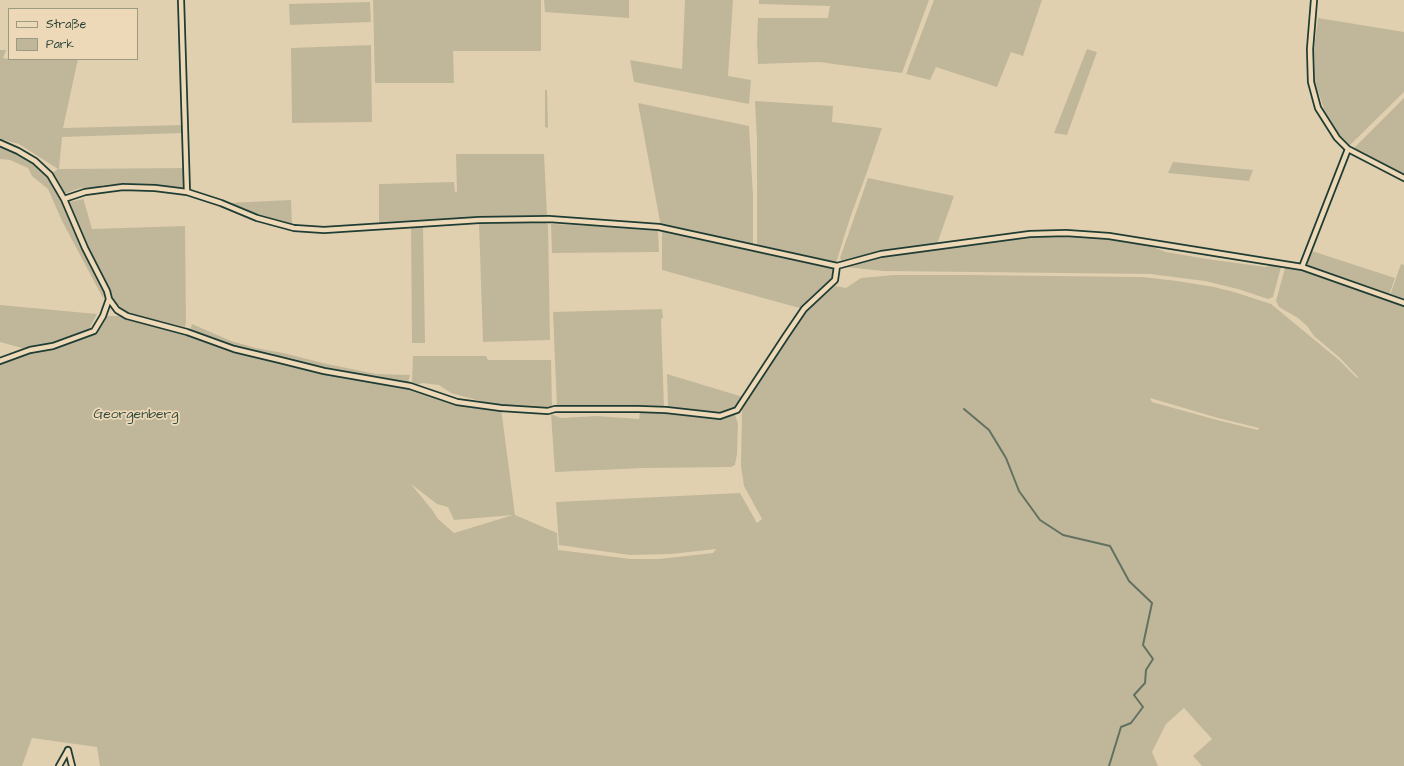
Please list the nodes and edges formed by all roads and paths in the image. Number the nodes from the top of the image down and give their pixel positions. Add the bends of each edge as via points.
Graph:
1 (181, 0) edge
2 (1314, 0) edge
3 (0, 143) edge
4 (1348, 149) junction
5 (1404, 178) edge
6 (187, 192) junction
7 (64, 199) junction
8 (837, 266) junction
9 (1302, 267) junction
10 (109, 299) junction
11 (1404, 303) edge
12 (0, 361) edge
13 (59, 766) edge
14 (72, 766) edge

1 - 6 street
2 - 4 street via 1310,49 1311,82 1318,108 1337,138
3 - 7 street via 35,161 50,175
4 - 5 street
4 - 9 street
6 - 7 street via 123,187 85,192
6 - 8 street via 257,218 294,228 324,230 479,220 549,219 659,227
7 - 10 street
8 - 9 street via 881,254 1030,234 1066,234 1109,236
8 - 10 street via 835,280 804,309 737,410 720,416 638,409 548,411 457,402 410,386 324,371 234,349 187,332 127,316 117,310
9 - 11 street
10 - 12 street via 103,316 94,330 53,346 30,350
13 - 14 street via 68,750

